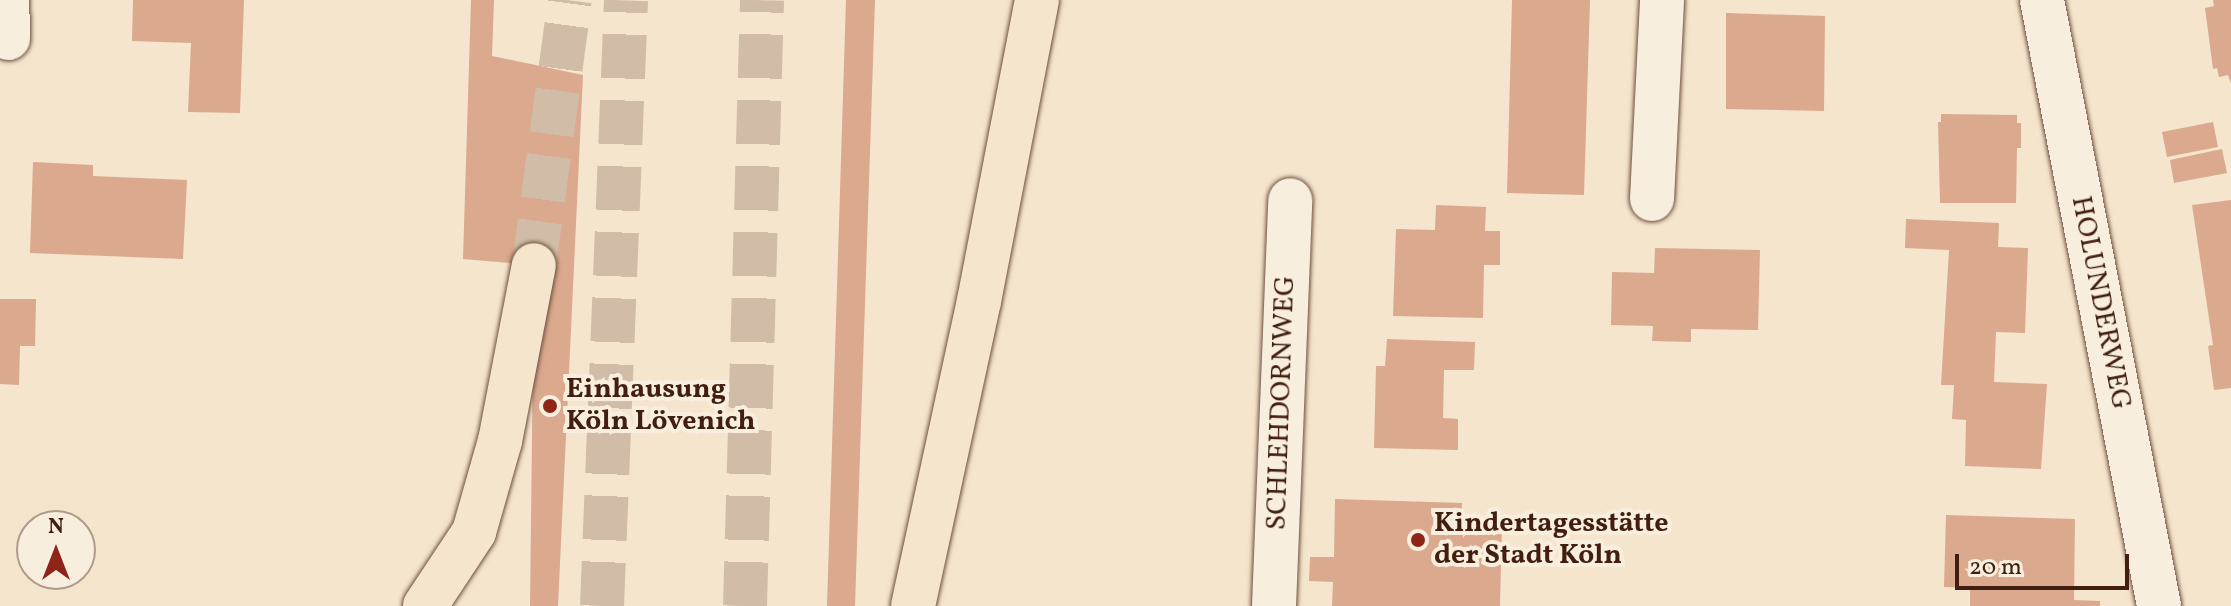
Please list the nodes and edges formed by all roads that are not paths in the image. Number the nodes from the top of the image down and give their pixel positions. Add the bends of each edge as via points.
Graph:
1 (1037, 0) edge
2 (1662, 0) edge
3 (2042, 0) edge
4 (1652, 199) dead end
5 (1290, 200) dead end
6 (534, 265) tunnel mouth
7 (425, 606) edge
8 (913, 606) edge
9 (1274, 606) edge
10 (2159, 606) edge

1 - 8 highway
2 - 4 street
3 - 10 street, HOLUNDERWEG
5 - 9 street, SCHLEHDORNWEG
6 - 7 highway via 500,441 474,532

